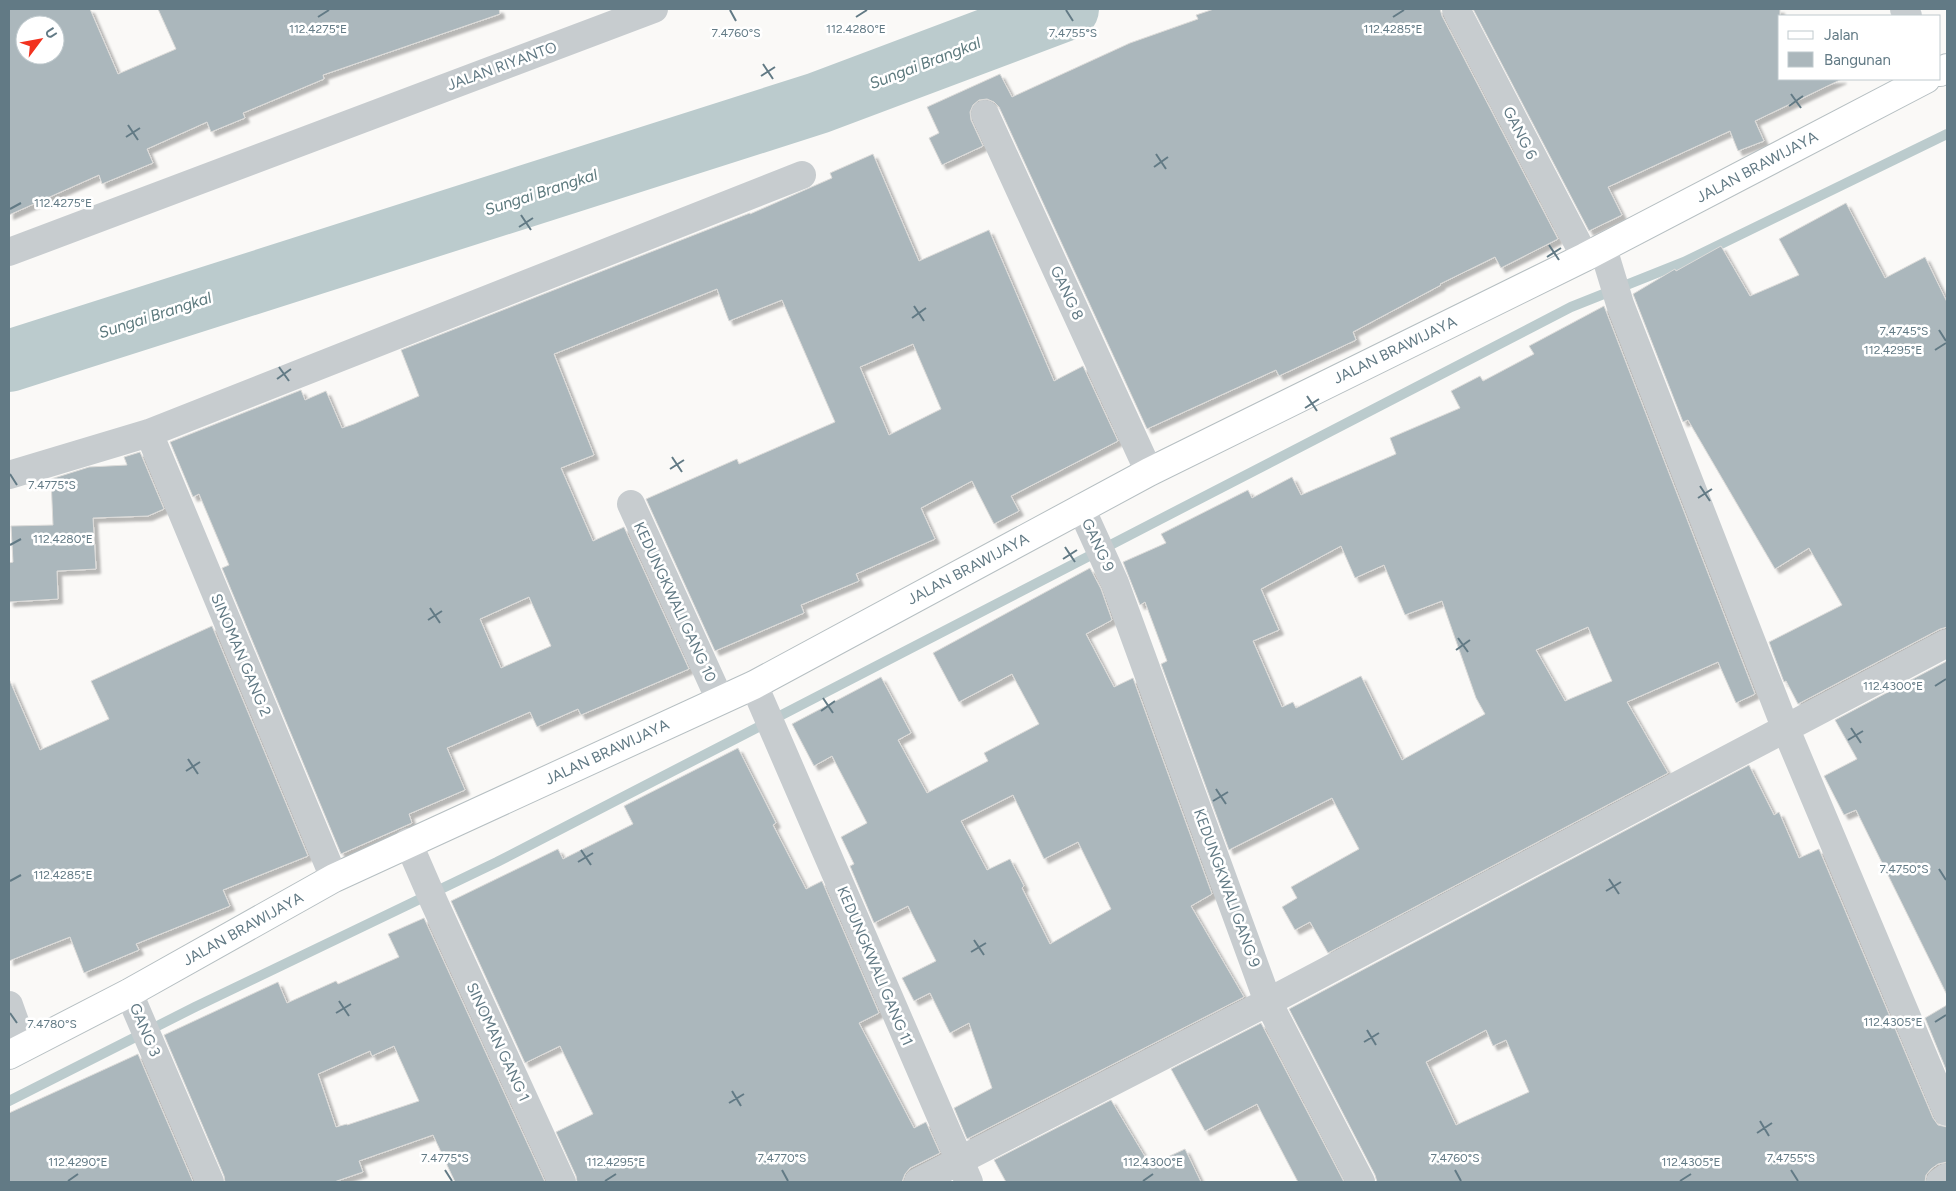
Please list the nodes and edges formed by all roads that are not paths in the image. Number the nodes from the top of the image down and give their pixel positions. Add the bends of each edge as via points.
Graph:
1 (654, 9) edge
2 (1456, 9) edge
3 (1924, 80) edge
4 (985, 114) dead end
5 (802, 175) dead end
6 (9, 252) edge
7 (1594, 253) junction
8 (149, 433) junction
9 (1149, 472) junction
10 (9, 475) edge
11 (630, 504) dead end
12 (1081, 508) junction
13 (1116, 583) joint
14 (1947, 643) edge
15 (759, 697) junction
16 (720, 700) junction
17 (1785, 727) junction
18 (408, 842) junction
19 (334, 878) junction
20 (129, 993) junction
21 (1268, 1002) junction
22 (9, 1005) edge
23 (17, 1051) edge
24 (1947, 1112) edge
25 (964, 1172) edge
26 (1947, 1177) edge
27 (210, 1182) edge
28 (562, 1182) edge
29 (918, 1182) edge
30 (1361, 1182) edge
31 (1940, 1182) edge

1 - 6 street, JALAN RIYANTO
2 - 7 street, GANG 6
3 - 7 main road, JALAN BRAWIJAYA
4 - 9 street, GANG 8
5 - 8 street
7 - 9 main road, JALAN BRAWIJAYA
7 - 17 street, GANG 6 via 1616,293
8 - 10 street
8 - 19 street, SINOMAN GANG 2
9 - 12 main road, JALAN BRAWIJAYA
11 - 16 street, KEDUNGKWALI GANG 10
12 - 13 street, GANG 9
12 - 15 main road, JALAN BRAWIJAYA
13 - 21 street, KEDUNGKWALI GANG 9
14 - 17 street
15 - 16 main road, JALAN BRAWIJAYA
15 - 25 street, KEDUNGKWALI GANG 11
16 - 18 main road, JALAN BRAWIJAYA
17 - 21 street
17 - 24 street, GANG 6
18 - 19 main road, JALAN BRAWIJAYA
18 - 28 street, SINOMAN GANG 1
19 - 20 main road, JALAN BRAWIJAYA
20 - 23 main road, JALAN BRAWIJAYA
20 - 27 street, GANG 3
21 - 25 street
21 - 30 street, KEDUNGKWALI GANG 9
22 - 23 street
25 - 29 street
26 - 31 street

